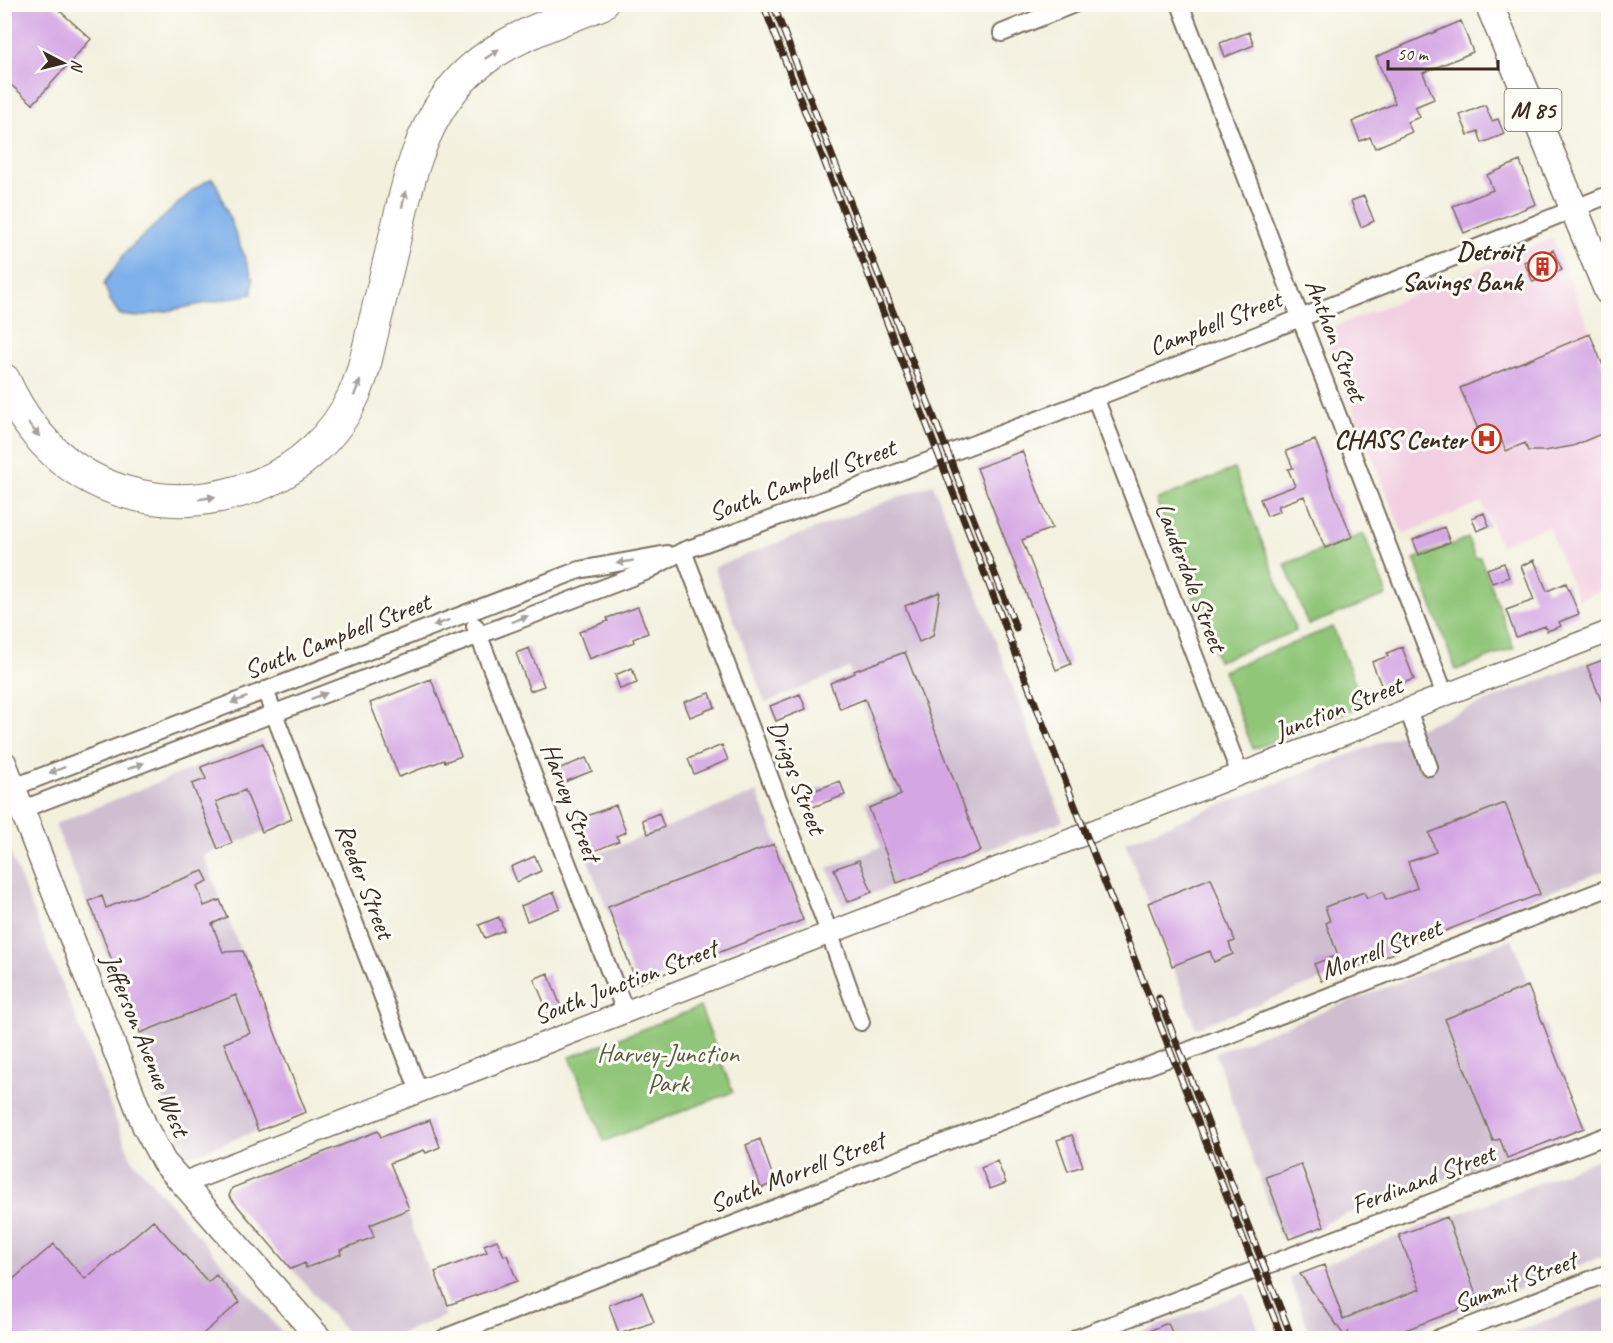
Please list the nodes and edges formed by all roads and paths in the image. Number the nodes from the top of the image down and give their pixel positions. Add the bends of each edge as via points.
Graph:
1 (601, 4) edge
2 (1074, 4) edge
3 (1180, 4) edge
4 (1489, 4) edge
5 (1002, 33) dead end
6 (1608, 195) edge
7 (1575, 209) junction
8 (1608, 291) edge
9 (1300, 318) junction
10 (4, 380) edge
11 (1095, 397) junction
12 (939, 457) joint
13 (683, 551) junction
14 (470, 612) junction
15 (1608, 632) edge
16 (478, 634) junction
17 (265, 690) junction
18 (1445, 695) junction
19 (1408, 710) junction
20 (273, 714) junction
21 (4, 763) edge
22 (1430, 767) dead end
23 (1240, 774) junction
24 (14, 786) junction
25 (23, 809) junction
26 (1087, 834) joint
27 (1608, 888) edge
28 (830, 932) junction
29 (625, 1011) junction
30 (861, 1022) dead end
31 (1172, 1058) joint
32 (419, 1091) junction
33 (1608, 1135) edge
34 (183, 1182) junction
35 (1608, 1273) edge
36 (319, 1338) edge
37 (444, 1338) edge
38 (1077, 1338) edge
39 (1439, 1338) edge

10 -> 1 highway via 28,424 63,460 95,480 135,494 164,500 206,499 235,493 294,466 326,437 353,398 366,360 411,171 426,131 449,93 474,67 504,46
2 - 5 street
3 - 9 street, Anthon Street
4 - 7 main road, M 85
6 - 7 street, Campbell Street
7 - 8 main road, M 85
7 - 9 street, Campbell Street
9 - 11 street, Campbell Street
9 - 18 street, Anthon Street
11 - 12 street, Campbell Street
11 - 23 street, Lauderdale Street
12 - 13 street, South Campbell Street
13 -> 14 street, South Campbell Street via 579,570
16 -> 13 street, South Campbell Street via 645,572
13 - 28 street, Driggs Street
14 - 16 street, Harvey Street
14 -> 17 street, South Campbell Street
15 - 18 street, Junction Street
20 -> 16 street, South Campbell Street
16 - 29 street, Harvey Street
17 - 20 street, Reeder Street
17 -> 24 street, South Campbell Street
18 - 19 street, Junction Street
19 - 22 street
19 - 23 street, Junction Street
25 -> 20 street, South Campbell Street
20 - 32 street, Reeder Street
21 - 24 main road, Jefferson Avenue West
23 - 26 street, Junction Street
24 - 25 main road, Jefferson Avenue West
25 - 34 main road, Jefferson Avenue West via 145,1127 164,1162
26 - 28 street, South Junction Street
27 - 31 street, Morrell Street
28 - 29 street, South Junction Street
28 - 30 street, Driggs Street
29 - 32 street, South Junction Street
31 - 37 street, South Morrell Street via 908,1156
32 - 34 street, South Junction Street
33 - 38 street, Ferdinand Street
34 - 36 main road, Jefferson Avenue West
35 - 39 street, Summit Street

